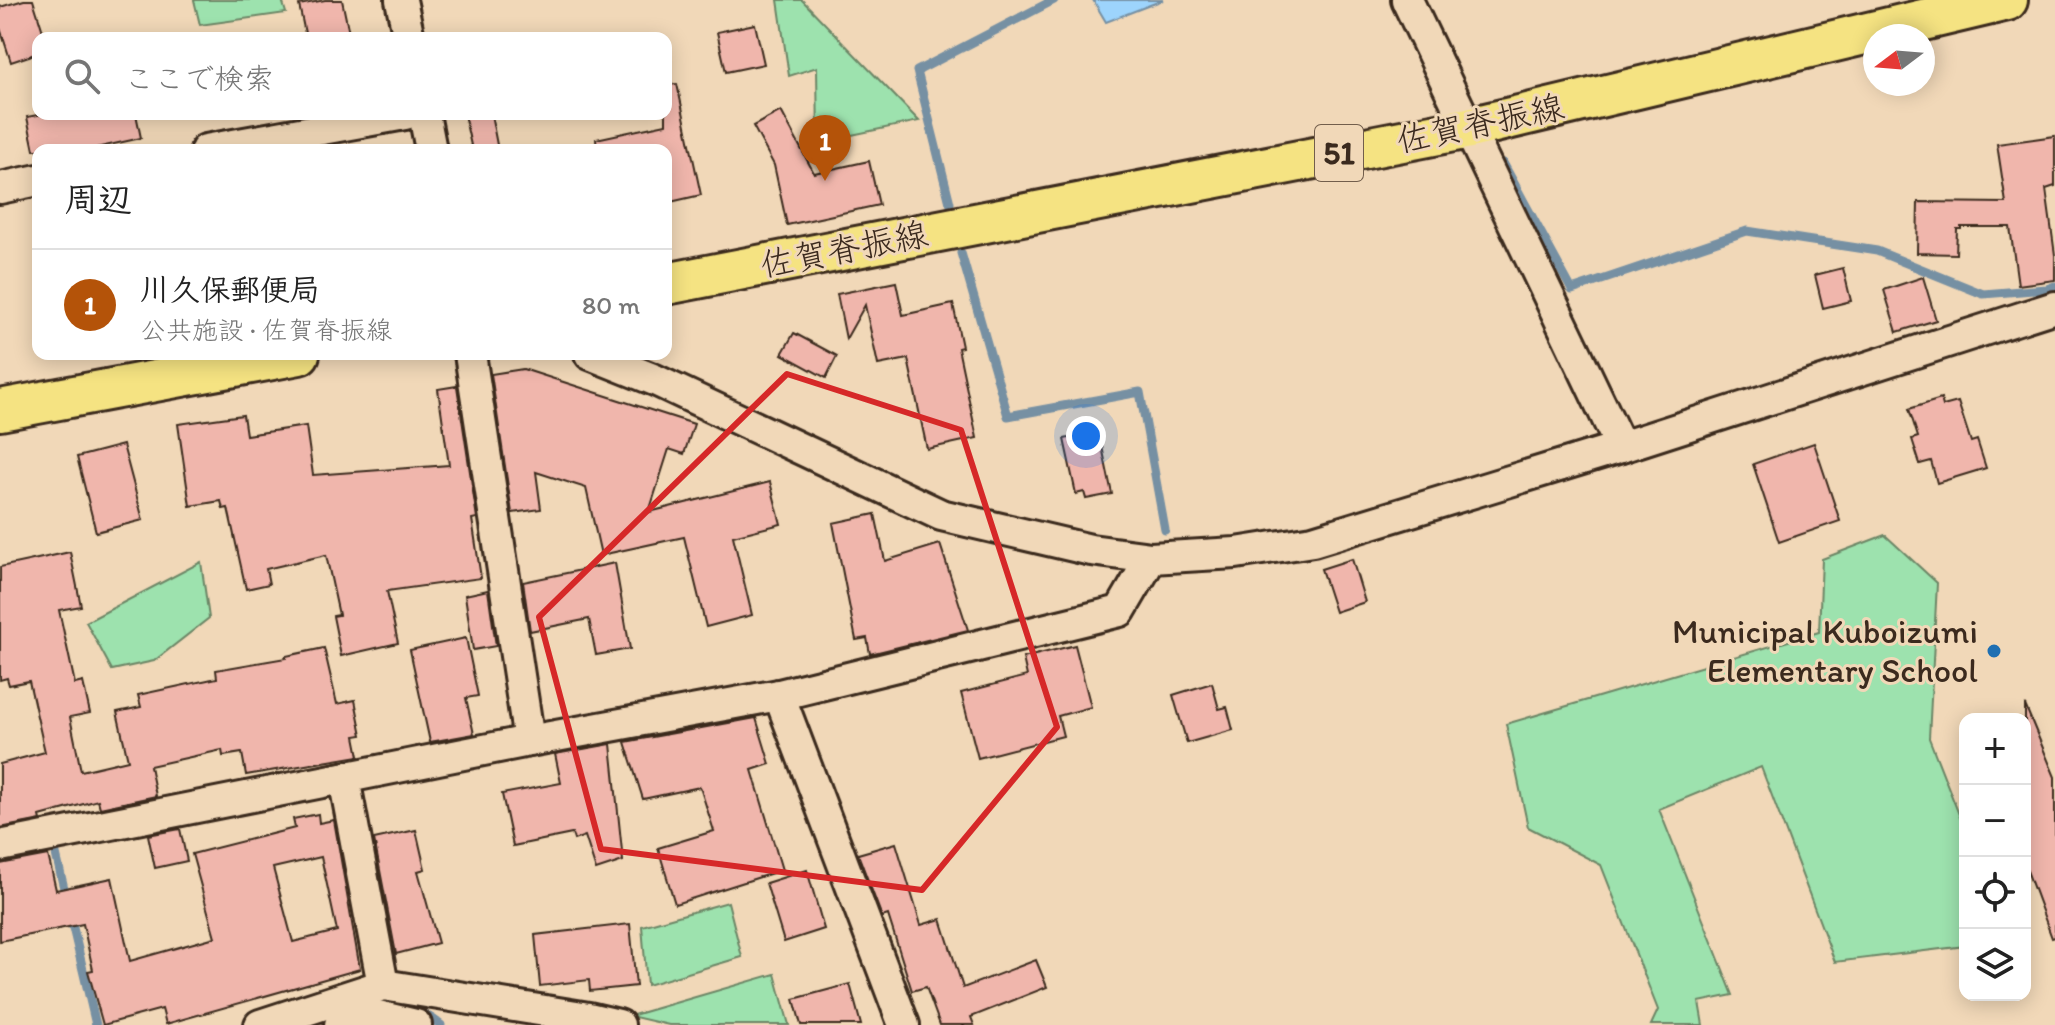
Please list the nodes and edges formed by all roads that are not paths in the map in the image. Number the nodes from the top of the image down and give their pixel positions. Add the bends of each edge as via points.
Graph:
1 (401, 0) edge
2 (1407, 0) edge
3 (2007, 0) edge
4 (408, 32) edge
5 (372, 120) edge
6 (425, 120) edge
7 (1469, 128) junction
8 (239, 144) edge
9 (430, 144) edge
10 (32, 181) edge
11 (0, 188) edge
12 (672, 283) edge
13 (2055, 307) edge
14 (267, 360) edge
15 (471, 360) edge
16 (605, 360) edge
17 (0, 410) edge
18 (1621, 447) junction
19 (1151, 558) junction
20 (779, 695) junction
21 (529, 741) junction
22 (344, 778) junction
23 (0, 846) edge
24 (383, 985) junction
25 (260, 1025) edge
26 (340, 1025) edge
27 (416, 1025) edge
28 (619, 1025) edge
29 (904, 1025) edge

1 - 4 street
2 - 7 street
3 - 7 main road, 佐賀脊振線 / 51
5 - 8 street
6 - 9 street
7 - 12 main road, 佐賀脊振線 / 51
7 - 18 street
10 - 11 street
13 - 18 street
14 - 17 main road
15 - 21 street
16 - 19 street via 941,515 1091,550
18 - 19 street via 1313,541
19 - 20 street via 1120,611
20 - 21 street
20 - 29 street
21 - 22 street
22 - 23 street
22 - 24 street
24 - 25 street
24 - 28 street
26 - 27 street via 374,1015

